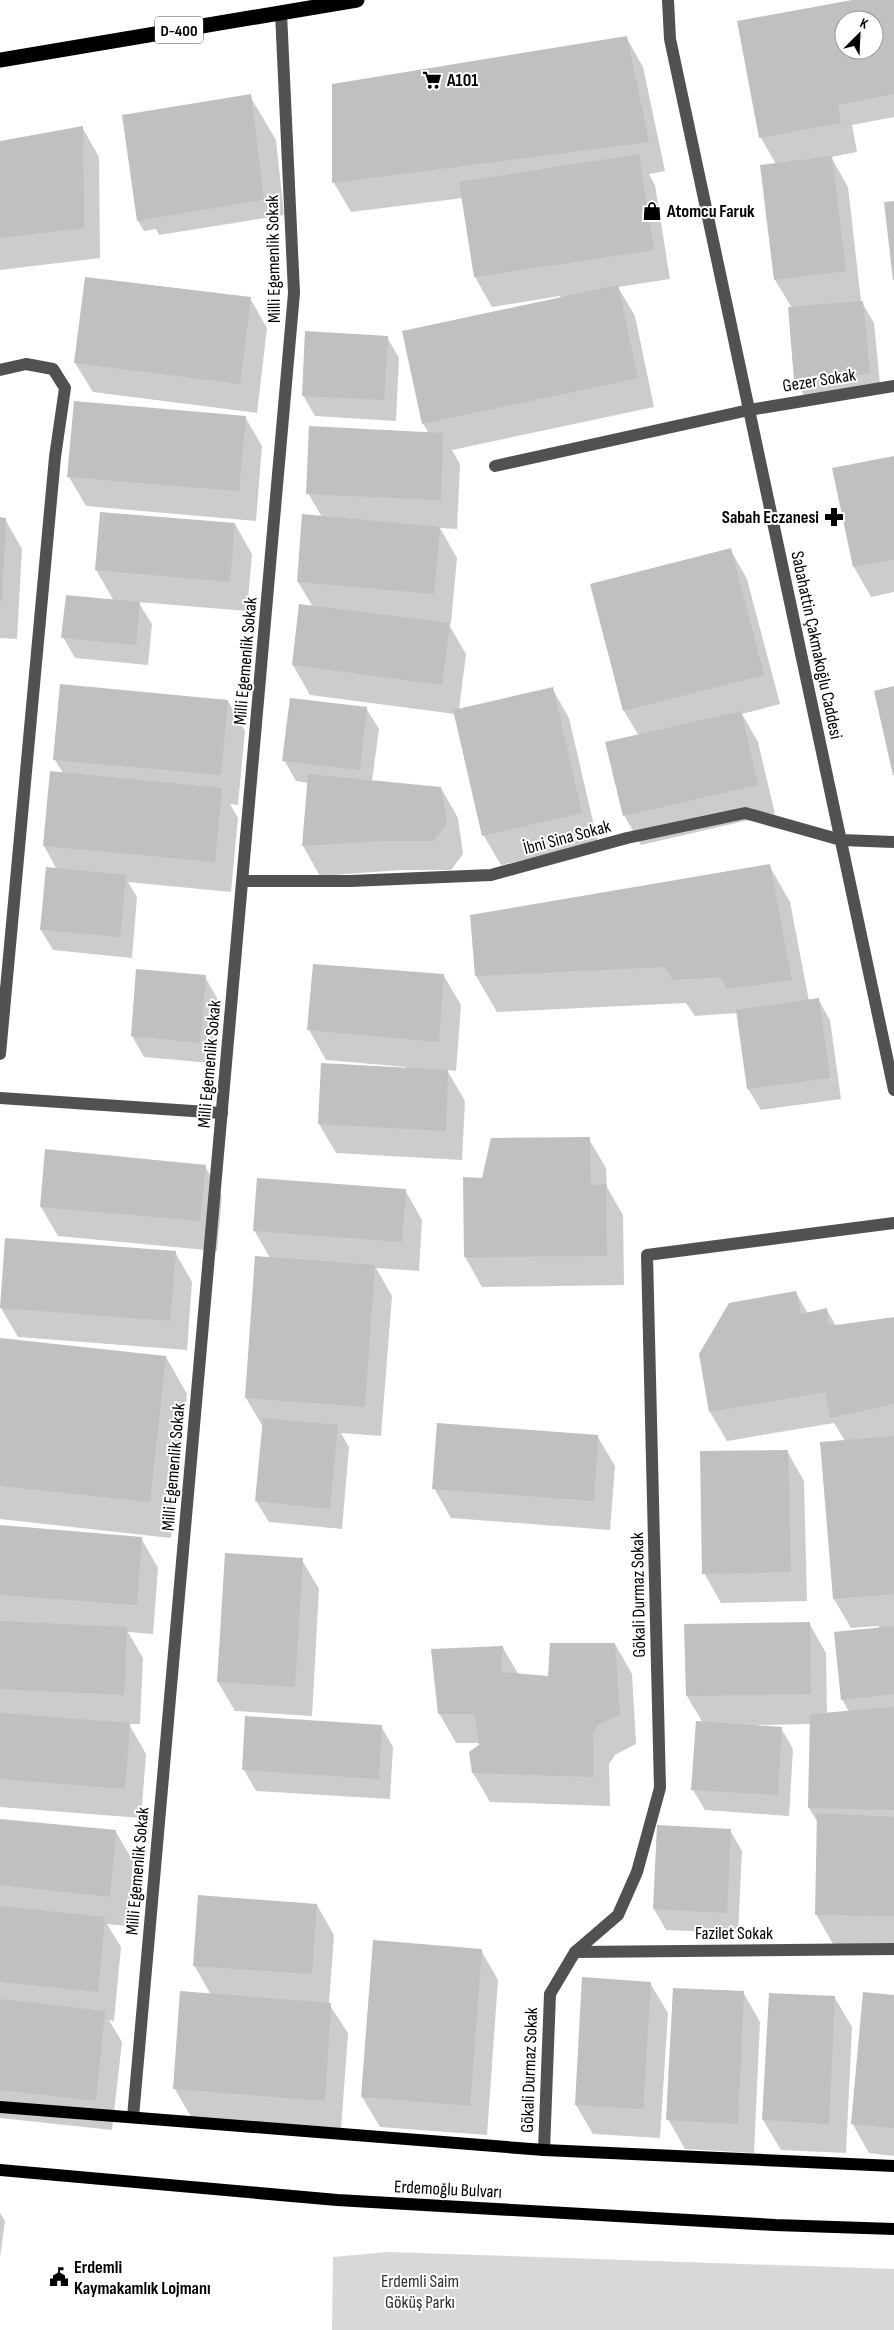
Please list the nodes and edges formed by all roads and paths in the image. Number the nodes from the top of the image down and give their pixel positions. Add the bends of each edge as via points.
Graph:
1 (357, 0) edge
2 (668, 0) edge
3 (281, 13) junction
4 (0, 60) edge
5 (0, 370) edge
6 (894, 386) edge
7 (749, 410) junction
8 (495, 466) dead end
9 (841, 840) junction
10 (894, 842) edge
11 (243, 881) junction
12 (0, 1054) edge
13 (894, 1090) edge
14 (0, 1098) edge
15 (222, 1113) junction
16 (894, 1223) edge
17 (894, 1949) edge
18 (575, 1952) junction
19 (0, 2107) edge
20 (133, 2117) junction
21 (544, 2150) junction
22 (894, 2166) edge
23 (0, 2170) edge
24 (894, 2230) edge

1 - 3 highway, D-400
2 - 7 street, Sabahattin Çakmakoğlu Caddesi via 670,39
3 - 4 highway, D-400
3 - 11 street, Milli Egemenlik Sokak via 294,293
5 - 12 street via 26,364 53,369 65,388 55,457
6 - 7 street, Gezer Sokak
7 - 8 street, Gezer Sokak
7 - 9 street, Sabahattin Çakmakoğlu Caddesi
9 - 10 street, İbni Sina Sokak
9 - 11 street, İbni Sina Sokak via 745,813 627,838 490,875 350,881
9 - 13 street, Sabahattin Çakmakoğlu Caddesi
11 - 15 street, Milli Egemenlik Sokak
14 - 15 street
15 - 20 street, Milli Egemenlik Sokak
16 - 18 street, Gökali Durmaz Sokak via 647,1255 660,1788 637,1872 618,1915
17 - 18 street, Fazilet Sokak
18 - 21 street, Gökali Durmaz Sokak via 550,1994
19 - 20 main road
20 - 21 main road
21 - 22 main road
23 - 24 main road, Erdemoğlu Bulvarı via 337,2200

